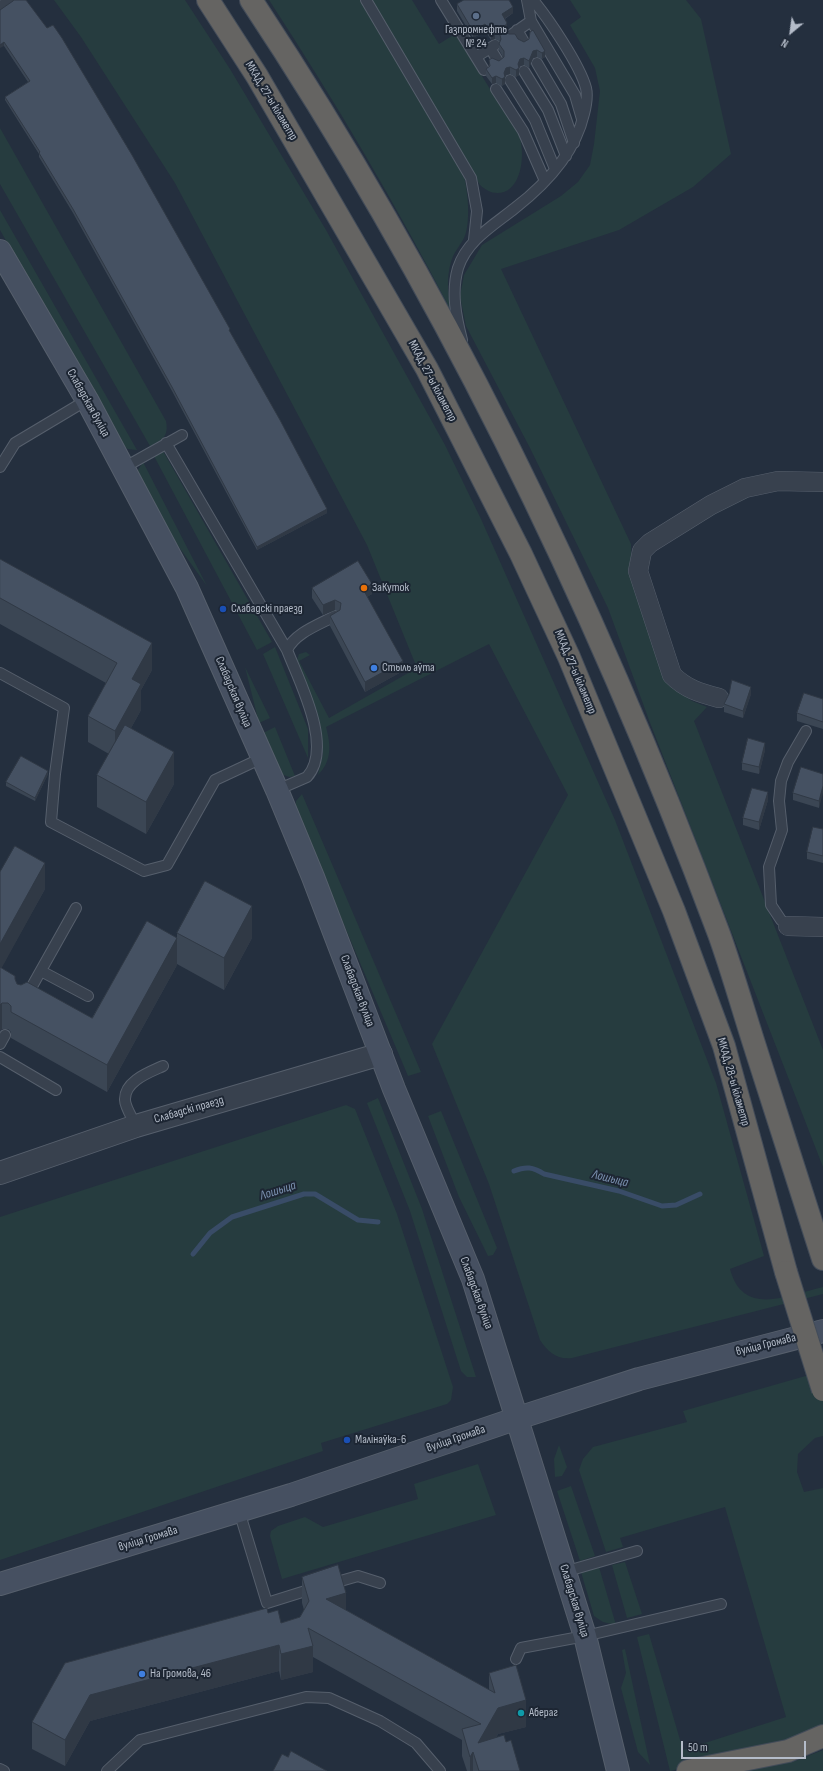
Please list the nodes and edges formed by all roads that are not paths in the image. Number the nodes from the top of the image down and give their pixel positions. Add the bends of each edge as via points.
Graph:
1 (10, 0) edge
2 (208, 0) edge
3 (251, 0) edge
4 (366, 0) edge
5 (441, 0) edge
6 (527, 0) edge
7 (532, 0) edge
8 (0, 7) edge
9 (531, 21) junction
10 (524, 42) edge
11 (476, 57) junction
12 (498, 60) edge
13 (536, 63) dead end
14 (484, 70) dead end
15 (524, 71) dead end
16 (510, 80) dead end
17 (496, 89) dead end
18 (582, 121) junction
19 (574, 143) junction
20 (566, 156) junction
21 (556, 169) junction
22 (545, 181) junction
23 (474, 240) junction
24 (0, 251) edge
25 (467, 363) junction
26 (87, 400) junction
27 (182, 435) dead end
28 (166, 443) junction
29 (0, 467) edge
30 (123, 468) junction
31 (823, 482) edge
32 (335, 616) edge
33 (287, 650) junction
34 (0, 673) edge
35 (719, 698) dead end
36 (806, 731) dead end
37 (262, 758) junction
38 (621, 781) joint
39 (277, 790) junction
40 (76, 908) dead end
41 (788, 926) joint
42 (823, 927) edge
43 (41, 970) junction
44 (88, 996) dead end
45 (21, 1006) edge
46 (381, 1054) junction
47 (0, 1057) edge
48 (164, 1066) dead end
49 (56, 1090) dead end
50 (136, 1126) junction
51 (0, 1173) edge
52 (823, 1259) edge
53 (823, 1331) edge
54 (823, 1390) edge
55 (518, 1418) junction
56 (239, 1511) junction
57 (638, 1550) dead end
58 (564, 1572) junction
59 (380, 1583) dead end
60 (0, 1584) edge
61 (721, 1604) dead end
62 (585, 1636) junction
63 (516, 1659) dead end
64 (823, 1736) edge
65 (0, 1769) edge
66 (4, 1771) edge
67 (107, 1771) edge
68 (440, 1771) edge
69 (618, 1771) edge
70 (688, 1771) edge

1 - 8 lane
2 - 38 highway, МКАД, 27-ы кіламетр via 257,76 427,369 524,561 569,657
3 - 25 highway via 301,75
4 - 23 lane via 471,178 477,211
5 - 11 lane
6 - 9 lane
7 - 18 lane via 544,14 579,71 586,88
9 - 10 lane via 514,33
9 - 18 lane via 575,95
11 - 12 lane via 492,46
11 - 14 lane
13 - 19 lane via 561,104
15 - 20 lane via 548,110
16 - 21 lane via 535,120
17 - 22 lane via 523,131
18 - 19 lane
19 - 20 lane
20 - 21 lane
21 - 22 lane
22 - 23 lane
23 - 25 lane via 458,267 455,283 457,320
24 - 26 main road, Слабадская вуліца
25 - 52 highway via 598,636 654,769 720,937
26 - 29 lane via 15,443
26 - 30 main road, Слабадская вуліца
27 - 28 lane
28 - 30 lane
28 - 33 lane
30 - 37 main road, Слабадская вуліца via 196,607
31 - 35 street via 778,481 745,488 704,509 650,543 642,551 638,571 672,675 693,691
32 - 33 lane via 296,638
33 - 39 lane via 316,725 318,743 311,773
34 - 37 lane via 64,708 51,822 144,871 167,865 215,780
36 - 41 lane via 788,762 781,781 782,830 769,867 772,905
37 - 39 main road, Слабадская вуліца
38 - 54 highway, МКАД, 28-ы кіламетр, bridge via 674,911 724,1046 786,1272
39 - 46 main road, Слабадская вуліца
40 - 43 lane
41 - 42 street
43 - 44 lane
43 - 45 lane
46 - 50 street, Слабадскі праезд
46 - 55 main road, Слабадская вуліца via 473,1279
47 - 49 lane
48 - 50 lane via 140,1077 127,1090 125,1100
50 - 51 street, Слабадскі праезд
53 - 55 main road, вуліца Громава via 639,1379
55 - 56 main road, вуліца Громава via 291,1496
55 - 58 main road, Слабадская вуліца
56 - 59 lane via 267,1603 358,1576
56 - 60 main road, вуліца Громава
57 - 58 lane
58 - 62 main road, Слабадская вуліца
61 - 62 lane
62 - 63 lane via 522,1648
62 - 69 main road, Слабадская вуліца
64 - 70 highway via 788,1751
65 - 66 lane
67 - 68 lane via 140,1740 306,1697 329,1698 380,1721 416,1743

